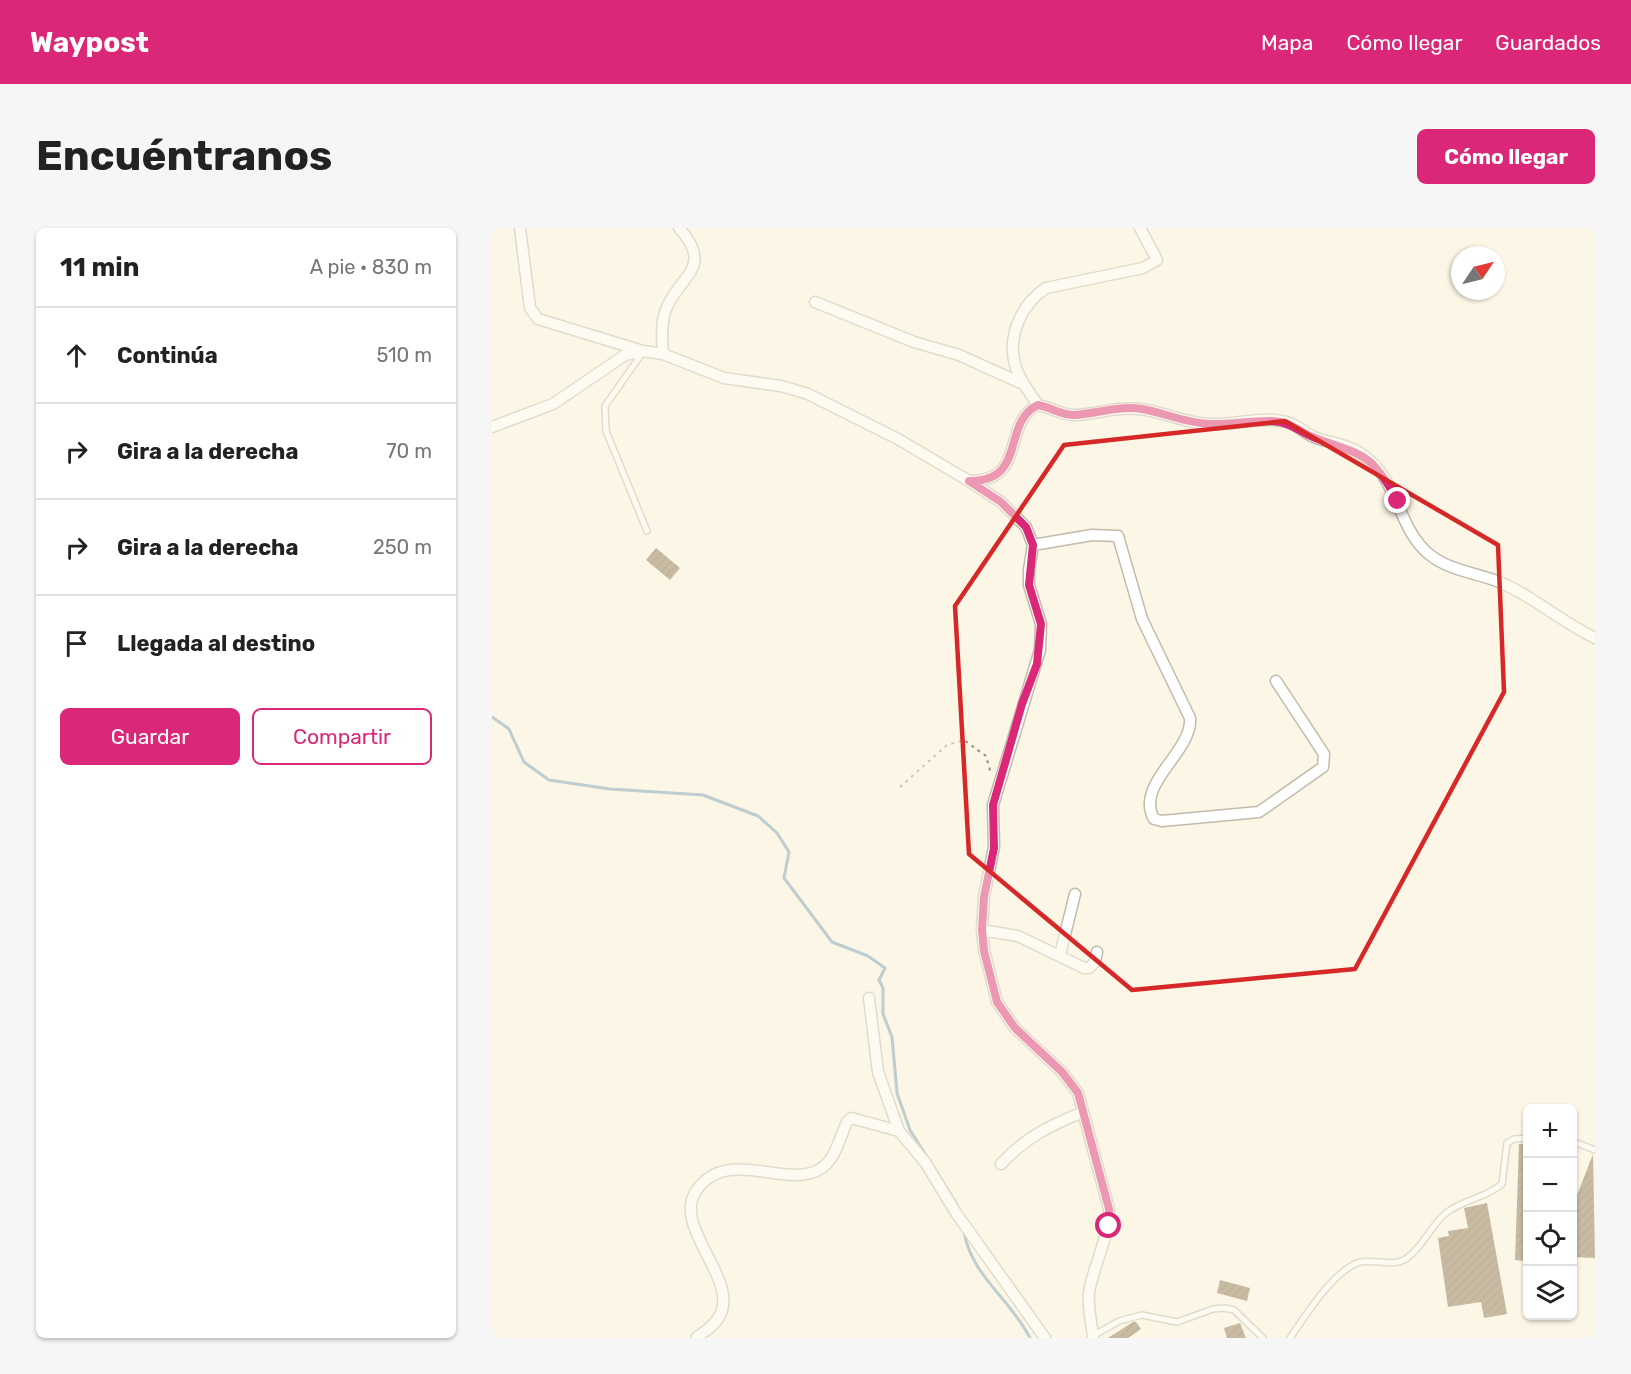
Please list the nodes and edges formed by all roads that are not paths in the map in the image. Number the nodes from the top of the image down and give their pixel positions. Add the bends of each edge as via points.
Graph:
1 (520, 228) edge
2 (679, 228) edge
3 (1140, 228) edge
4 (815, 302) dead end
5 (643, 351) junction
6 (663, 354) junction
7 (1023, 384) junction
8 (1038, 405) junction
9 (492, 427) edge
10 (969, 481) junction
11 (647, 531) dead end
12 (1033, 545) junction
13 (1595, 638) edge
14 (1276, 681) dead end
15 (1075, 894) dead end
16 (982, 930) junction
17 (1096, 952) dead end
18 (1060, 955) junction
19 (868, 998) dead end
20 (1083, 1112) junction
21 (899, 1131) junction
22 (1523, 1138) edge
23 (1577, 1144) edge
24 (1595, 1150) edge
25 (1001, 1164) dead end
26 (697, 1337) edge
27 (1093, 1337) edge
28 (1045, 1338) edge
29 (1263, 1338) edge
30 (1290, 1338) edge

1 - 5 street via 530,308 538,319
2 - 6 street via 692,246 694,267 665,311
3 - 7 street via 1157,260 1143,268 1060,283 1033,297 1017,323 1014,338 1016,366
4 - 7 street via 914,342 959,355
5 - 6 street
5 - 9 street via 625,355 553,404
5 - 11 lane via 605,406 606,431
6 - 10 street via 724,378 808,394 898,439
7 - 8 street
8 - 10 street via 1020,420 1011,458 1001,470 982,481
8 - 13 street via 1071,415 1131,408 1211,424 1291,424 1312,437 1371,460 1398,501 1414,536 1430,555 1512,589
10 - 12 street via 1012,512 1026,527
12 - 14 street via 1092,535 1118,536 1142,618 1190,718 1187,734 1154,787 1150,812 1154,819 1259,812 1323,767 1324,754
12 - 16 street via 1029,585 1041,624 1040,650 993,805 994,848
15 - 18 street
16 - 18 street via 1018,936
16 - 20 street via 997,1002 1015,1028 1062,1072 1078,1093
17 - 18 street via 1095,962 1089,968
19 - 21 street via 878,1072
20 - 25 street via 1020,1143
20 - 27 street via 1109,1209 1109,1226 1088,1303
21 - 26 street via 851,1119 821,1169 807,1174 729,1169 704,1181 689,1205 690,1217 714,1268 723,1300 722,1313 714,1325
21 - 28 street via 925,1162 956,1214
22 - 30 lane via 1507,1143 1502,1184 1445,1214 1408,1258 1399,1262 1358,1263 1320,1295
23 - 24 lane
27 - 29 lane via 1119,1321 1142,1315 1177,1322 1213,1308 1224,1308 1234,1311

